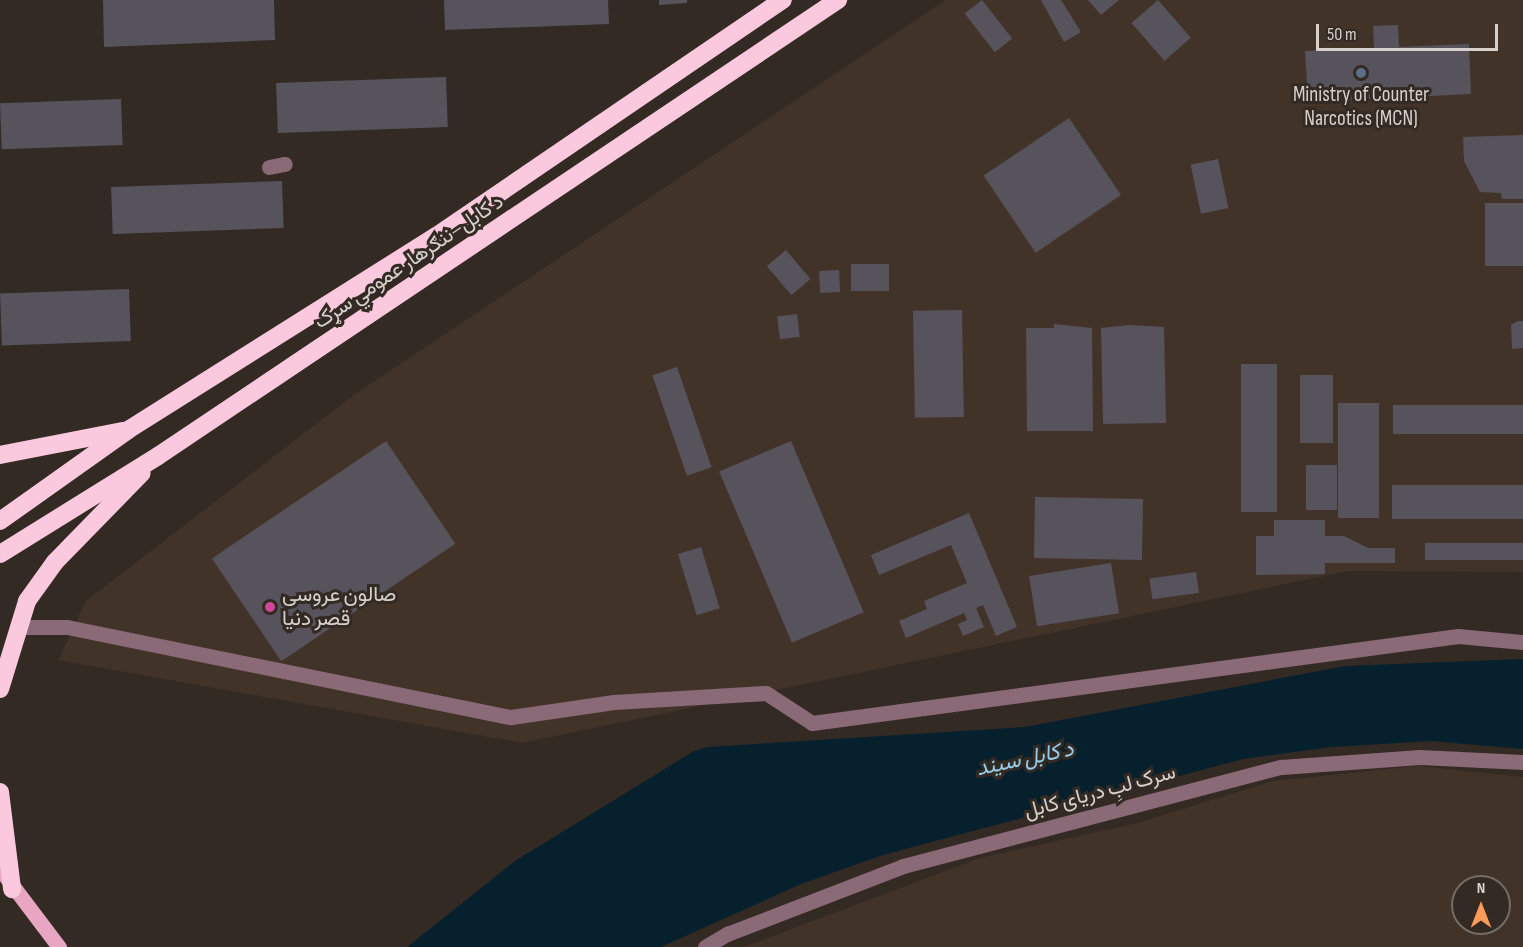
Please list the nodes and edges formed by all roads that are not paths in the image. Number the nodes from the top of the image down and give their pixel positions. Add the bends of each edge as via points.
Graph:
1 (783, 0) edge
2 (838, 0) edge
3 (285, 164) dead end
4 (269, 167) dead end
5 (128, 430) junction
6 (0, 455) edge
7 (158, 456) junction
8 (0, 521) edge
9 (0, 554) edge
10 (17, 627) junction
11 (1523, 642) edge
12 (0, 689) edge
13 (1523, 762) edge
14 (0, 792) edge
15 (0, 870) edge
16 (12, 889) junction
17 (59, 947) edge
18 (705, 947) edge

1 - 5 highway, د کابل–ننګرهار عمومي سړک via 435,237
2 - 7 highway, د کابل–ننګرهار عمومي سړک
3 - 4 street
5 - 6 highway
5 - 8 highway, د کابل–ننګرهار عمومي سړک
7 - 9 highway, د کابل–ننګرهار عمومي سړک
7 - 10 highway via 55,562 27,601
10 - 11 street via 67,627 511,717 614,702 766,693 812,723 1458,636
10 - 12 highway
13 - 18 street, سرک لبِ دریای کابل via 1420,757 1281,767 903,866
14 - 16 highway
15 - 16 main road
16 - 17 main road

